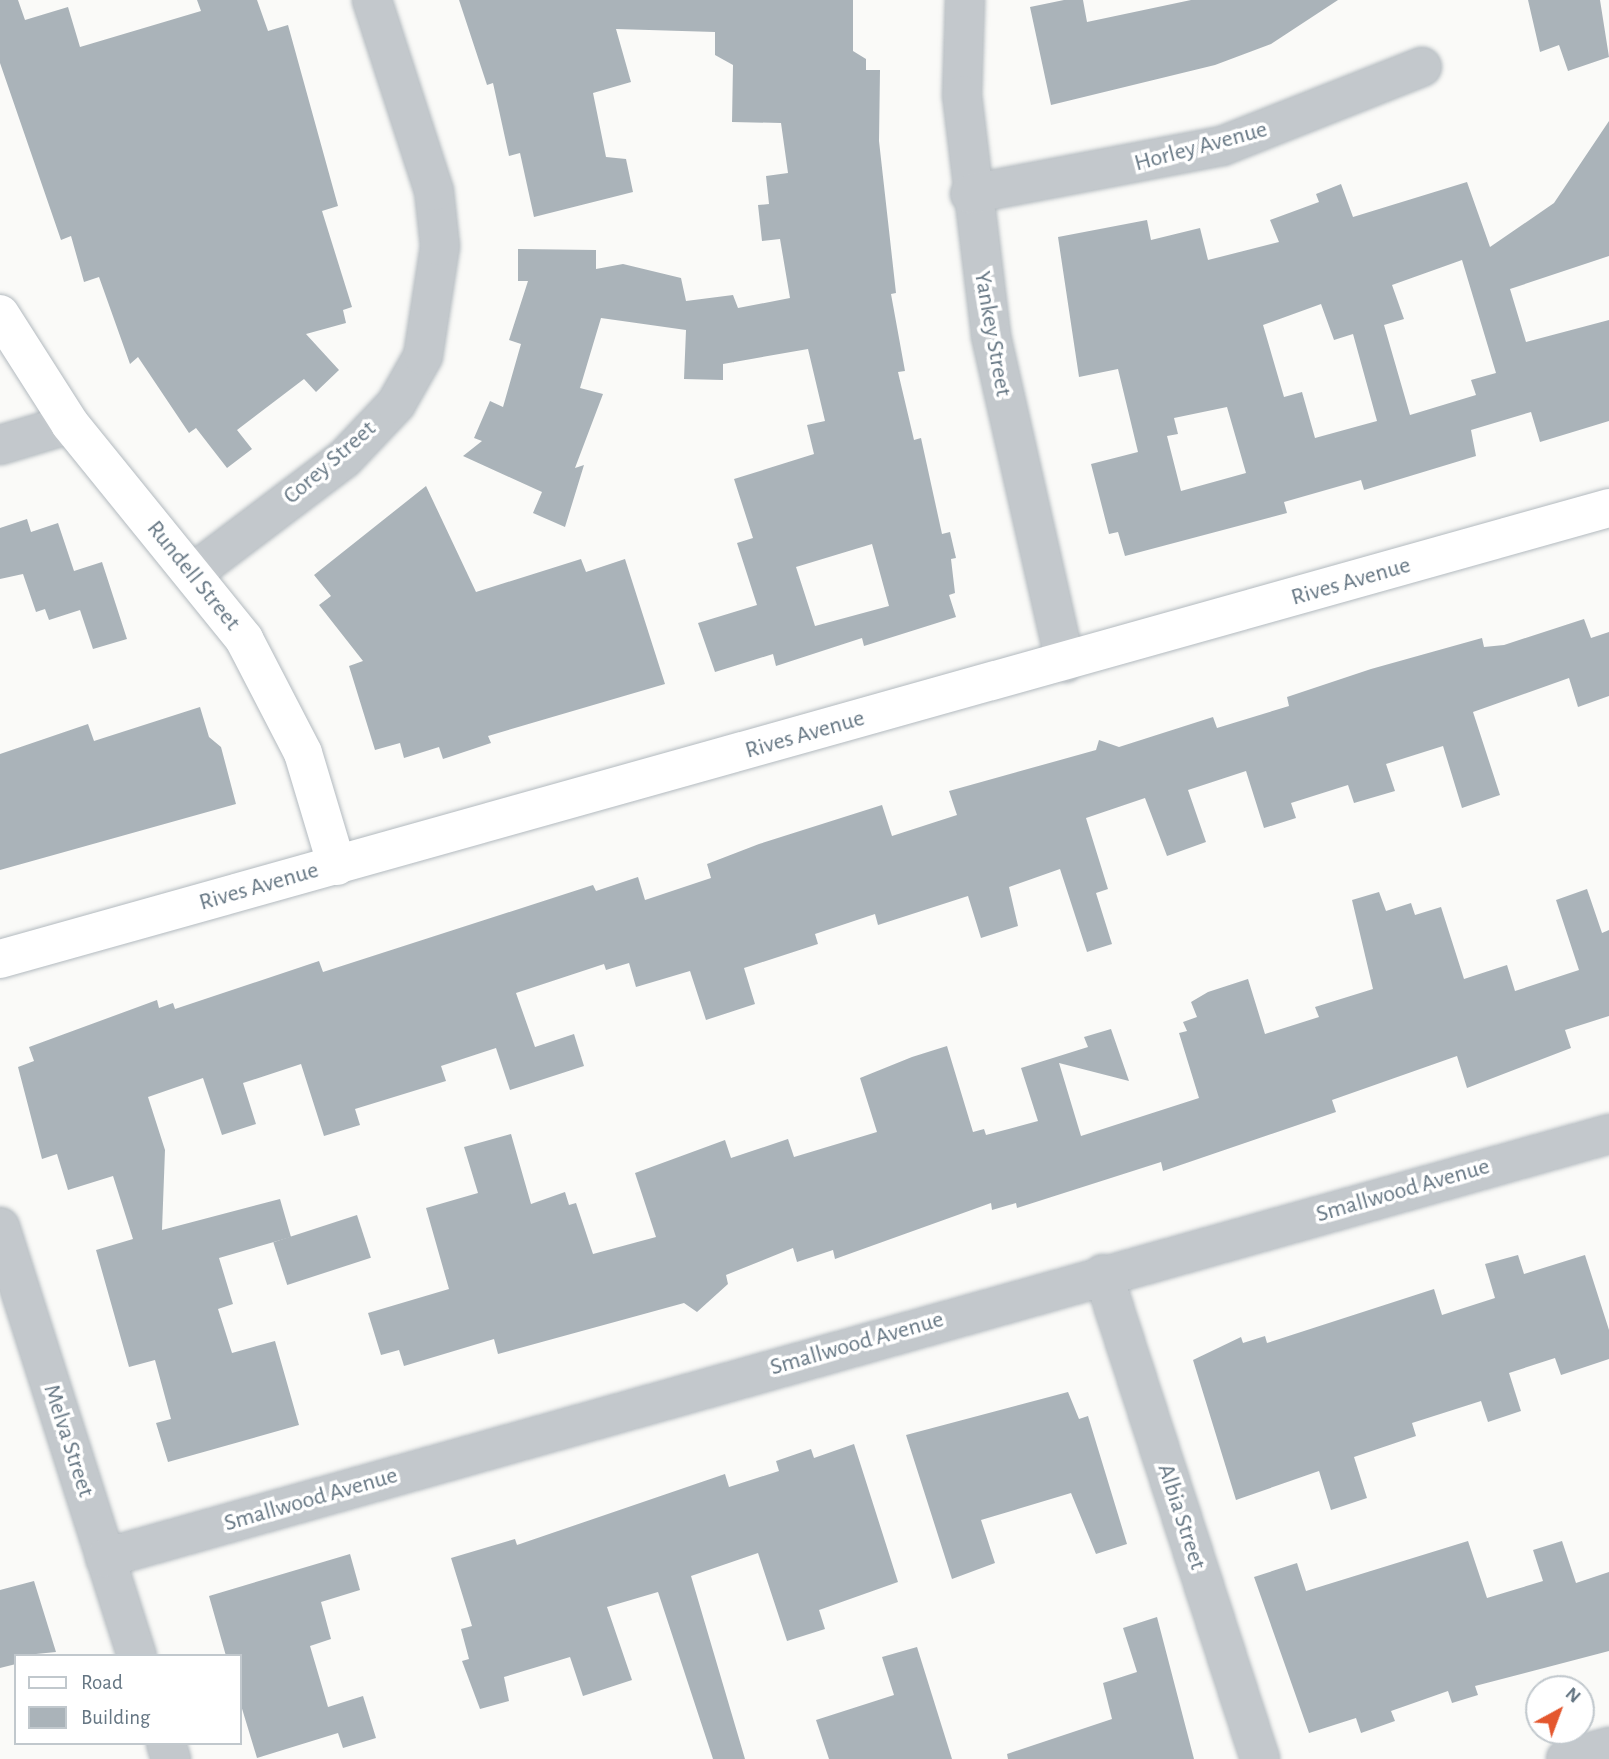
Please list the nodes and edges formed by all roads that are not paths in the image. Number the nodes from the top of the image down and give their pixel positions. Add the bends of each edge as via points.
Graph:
1 (372, 0) edge
2 (965, 0) edge
3 (1422, 66) dead end
4 (970, 194) junction
5 (0, 314) edge
6 (70, 424) junction
7 (0, 444) edge
8 (1609, 508) edge
9 (193, 573) junction
10 (1065, 663) junction
11 (337, 866) junction
12 (0, 959) edge
13 (1609, 1133) edge
14 (0, 1227) edge
15 (1103, 1274) junction
16 (105, 1558) junction
17 (136, 1654) edge
18 (1609, 1747) edge
19 (1260, 1759) edge
20 (1566, 1759) edge

1 - 9 street, Corey Street via 434,191 440,246 423,356 397,404 344,459
2 - 4 street, Yankey Street via 962,95
3 - 4 street, Horley Avenue via 1222,146
4 - 10 street, Yankey Street via 1003,403
5 - 6 street, Rundell Street
6 - 7 street
6 - 9 street, Rundell Street
8 - 10 street, Rives Avenue
9 - 11 street, Rundell Street via 276,693 303,754
10 - 11 street, Rives Avenue
11 - 12 street, Rives Avenue
13 - 15 street, Smallwood Avenue
14 - 16 street, Melva Street
15 - 16 street, Smallwood Avenue
15 - 19 street, Albia Street
16 - 17 street, Melva Street
18 - 20 street

